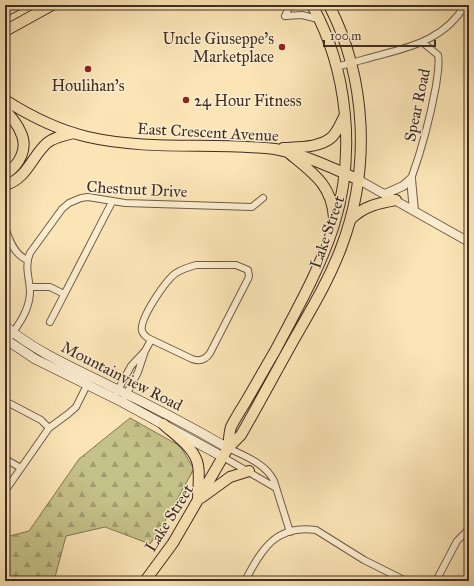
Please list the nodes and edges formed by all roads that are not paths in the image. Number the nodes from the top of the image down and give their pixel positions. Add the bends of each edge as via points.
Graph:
1 (17, 5) edge
2 (52, 5) edge
3 (290, 5) edge
4 (312, 5) edge
5 (329, 5) edge
6 (465, 5) edge
7 (5, 12) edge
8 (319, 19) junction
9 (5, 31) edge
10 (422, 42) junction
11 (351, 63) junction
12 (336, 67) junction
13 (5, 100) edge
14 (5, 110) edge
15 (345, 115) junction
16 (74, 133) junction
17 (275, 149) junction
18 (287, 152) junction
19 (5, 174) edge
20 (344, 174) junction
21 (358, 180) junction
22 (410, 180) junction
23 (5, 185) edge
24 (385, 194) junction
25 (263, 198) dead end
26 (396, 200) junction
27 (112, 202) junction
28 (414, 210) junction
29 (351, 219) junction
30 (334, 225) junction
31 (5, 227) edge
32 (469, 242) edge
33 (28, 260) junction
34 (30, 287) junction
35 (64, 294) junction
36 (50, 322) dead end
37 (5, 326) edge
38 (13, 332) junction
39 (151, 340) junction
40 (6, 341) edge
41 (146, 351) junction
42 (89, 380) junction
43 (120, 396) junction
44 (5, 401) edge
45 (163, 424) junction
46 (49, 428) junction
47 (228, 448) junction
48 (223, 457) junction
49 (5, 459) edge
50 (21, 468) junction
51 (249, 471) junction
52 (276, 488) junction
53 (5, 491) edge
54 (198, 500) junction
55 (469, 529) edge
56 (290, 532) junction
57 (145, 581) edge
58 (245, 581) edge
59 (406, 581) edge
60 (436, 581) edge

1 - 7 main road
2 - 9 main road
3 - 8 street via 285,16 302,15
4 - 8 main road, Lake Street
5 - 11 main road, Lake Street
6 - 10 street, Spear Road via 442,31
8 - 12 main road, Lake Street
10 - 11 street, Spear Road
10 - 22 street, Spear Road via 438,55 440,64 424,137
11 - 12 street, Spear Road
11 - 21 main road, Lake Street via 360,118
12 - 15 main road, Lake Street
13 - 16 main road, East Crescent Avenue via 43,121
14 - 19 main road via 21,132 24,143 18,163
15 - 17 main road via 335,134 328,140 317,144
15 - 20 main road, Lake Street
16 - 17 main road, East Crescent Avenue via 102,140 134,143
16 - 23 main road via 49,142 22,174
17 - 18 main road, East Crescent Avenue
18 - 20 main road, East Crescent Avenue via 314,160
18 - 30 main road via 316,176 326,188 333,207
20 - 21 main road, East Crescent Avenue
20 - 30 main road, Lake Street
21 - 24 street, East Crescent Avenue
21 - 29 main road, Lake Street
22 - 24 street
22 - 28 street
24 - 26 street, East Crescent Avenue
25 - 27 street, Chestnut Drive via 252,208
26 - 28 street, East Crescent Avenue
26 - 29 main road via 370,206
27 - 33 street, Chestnut Drive via 85,197 69,203 62,208 30,253
27 - 35 street
28 - 32 street, East Crescent Avenue
29 - 47 main road, Lake Street via 322,290 241,435
30 - 47 main road, Lake Street via 304,294 231,428
31 - 33 street via 17,253 21,258
33 - 34 street
34 - 35 street via 50,287
34 - 38 street via 26,310
35 - 36 street
37 - 38 main road, Mountainview Road
38 - 40 street
38 - 42 main road, Mountainview Road
39 - 39 street via 143,334 142,324 159,292 176,273 191,266 202,265 236,265 248,270 248,279 206,358 195,361
39 - 41 street
40 - 42 main road, Mountainview Road via 35,359
41 - 43 street via 138,372
41 - 43 street via 131,366
42 - 43 main road, Mountainview Road
42 - 46 street via 72,411
43 - 45 main road, Mountainview Road
43 - 47 main road, Mountainview Road
44 - 46 street via 41,420
45 - 48 main road, Mountainview Road
45 - 54 main road via 196,458 199,477
46 - 50 street
47 - 48 main road, Lake Street
47 - 52 street via 267,470
48 - 51 street
48 - 54 main road, Lake Street
49 - 50 street
50 - 53 street
51 - 52 street
51 - 54 main road via 230,477
52 - 56 street
54 - 57 main road, Lake Street via 173,543
55 - 60 street via 458,541
56 - 58 street via 271,542 258,557
56 - 59 street via 316,530 364,560

